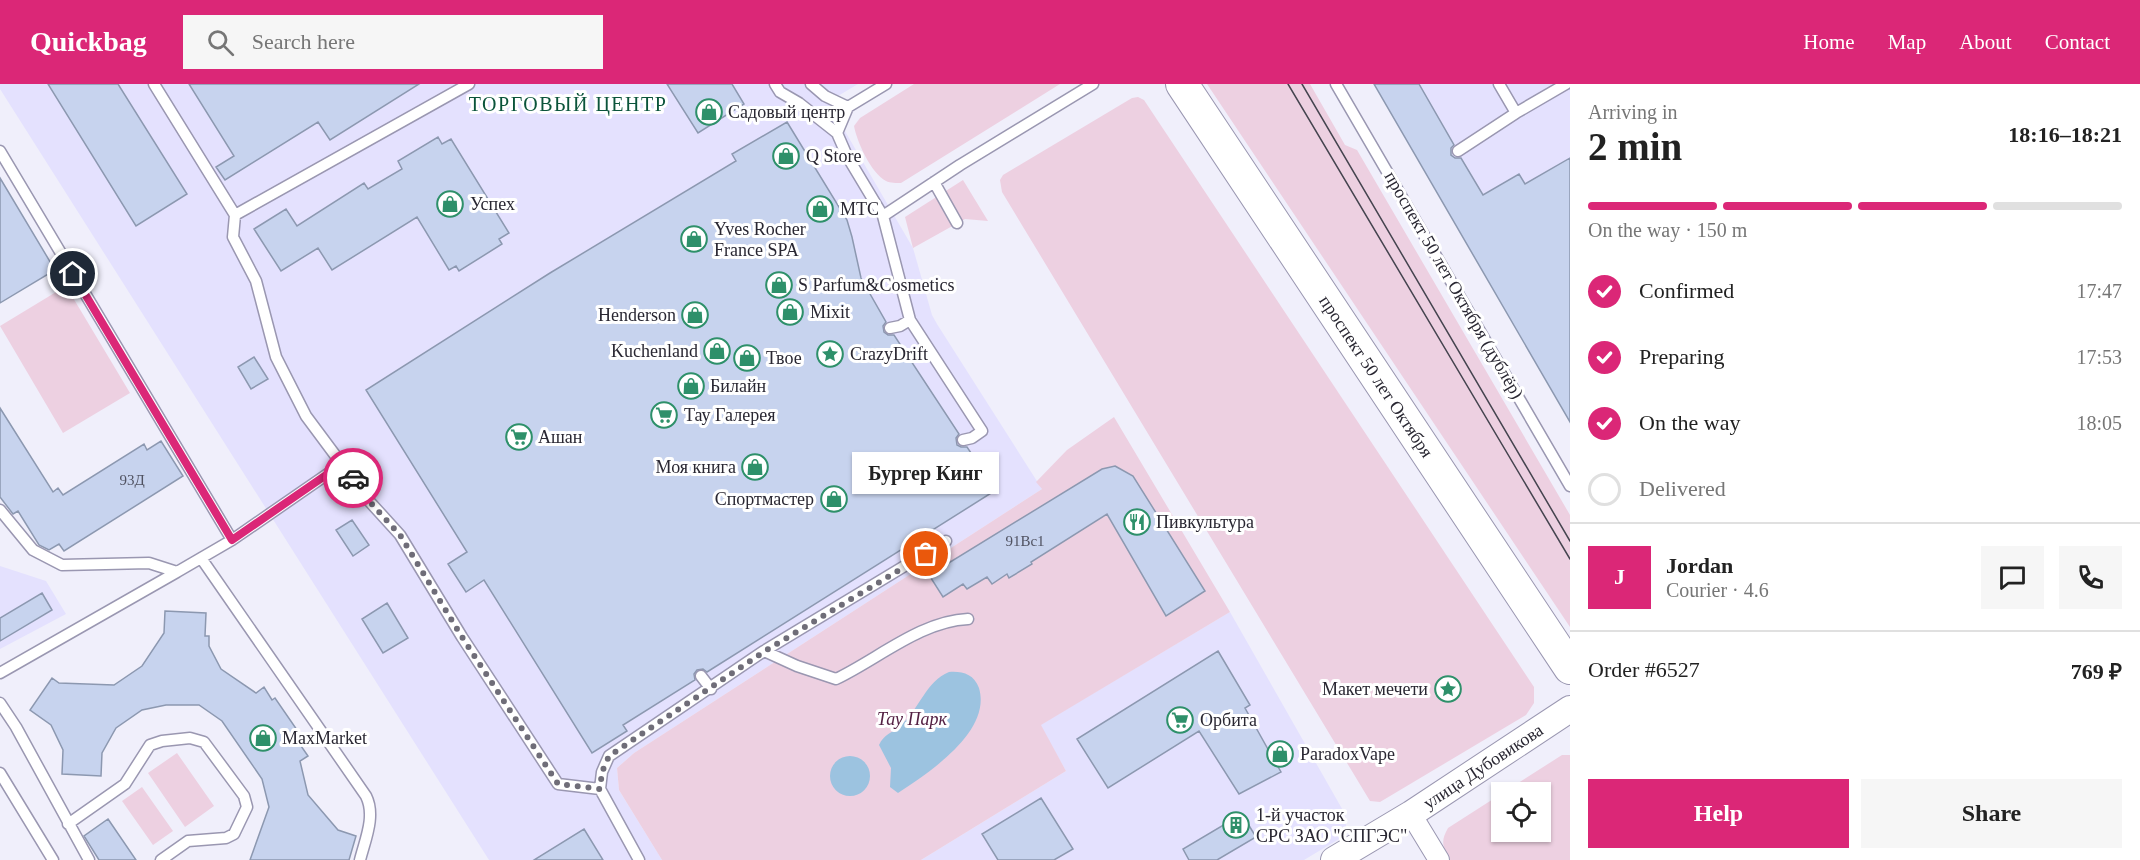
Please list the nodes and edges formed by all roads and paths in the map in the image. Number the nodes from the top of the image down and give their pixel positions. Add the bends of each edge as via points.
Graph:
1 (154, 84) edge
2 (469, 84) edge
3 (812, 84) edge
4 (886, 84) edge
5 (1093, 84) edge
6 (1182, 84) edge
7 (1336, 84) edge
8 (1499, 84) edge
9 (1566, 84) edge
10 (778, 88) edge
11 (848, 106) junction
12 (1516, 113) junction
13 (837, 134) junction
14 (0, 151) edge
15 (1458, 151) dead end
16 (934, 182) junction
17 (235, 215) junction
18 (883, 216) junction
19 (957, 223) dead end
20 (910, 320) junction
21 (890, 328) dead end
22 (963, 440) dead end
23 (342, 464) junction
24 (1570, 486) edge
25 (0, 510) edge
26 (232, 540) junction
27 (946, 541) dead end
28 (201, 558) junction
29 (177, 572) junction
30 (968, 619) dead end
31 (765, 651) junction
32 (1570, 668) edge
33 (0, 673) edge
34 (701, 676) dead end
35 (711, 689) junction
36 (0, 703) edge
37 (1570, 710) edge
38 (0, 773) edge
39 (600, 789) junction
40 (1411, 814) junction
41 (68, 824) junction
42 (53, 860) edge
43 (89, 860) edge
44 (161, 860) edge
45 (360, 860) edge
46 (639, 860) edge
47 (1334, 860) edge
48 (1439, 860) edge

1 - 17 lane
2 - 17 lane
3 - 11 lane via 825,96
4 - 11 lane
5 - 16 lane
6 - 32 main road, проспект 50 лет Октября
7 - 24 lane, проспект 50 лет Октября (дублёр)
8 - 12 lane
9 - 12 lane
10 - 13 lane
11 - 13 lane
12 - 15 lane
13 - 18 lane
14 - 26 lane
16 - 18 lane
16 - 19 lane
17 - 23 lane via 233,237 256,281 276,357 306,416
18 - 20 lane
20 - 21 lane
20 - 22 lane via 982,431
23 - 26 lane
23 - 39 lane via 400,535 558,784
25 - 29 lane via 33,550 62,565 149,563
26 - 28 lane
27 - 31 lane
28 - 29 lane
28 - 45 lane via 366,796 370,822
29 - 33 lane
30 - 31 lane via 951,620 918,633 836,679
31 - 35 lane
34 - 35 lane
35 - 39 lane via 609,756
36 - 41 lane
37 - 40 street, улица Дубовикова
38 - 42 lane
39 - 46 lane
40 - 47 street, улица Дубовикова
40 - 48 street
41 - 43 lane
41 - 44 lane via 125,784 150,745 198,739 208,745 244,796 247,807 237,831 230,837 189,841

